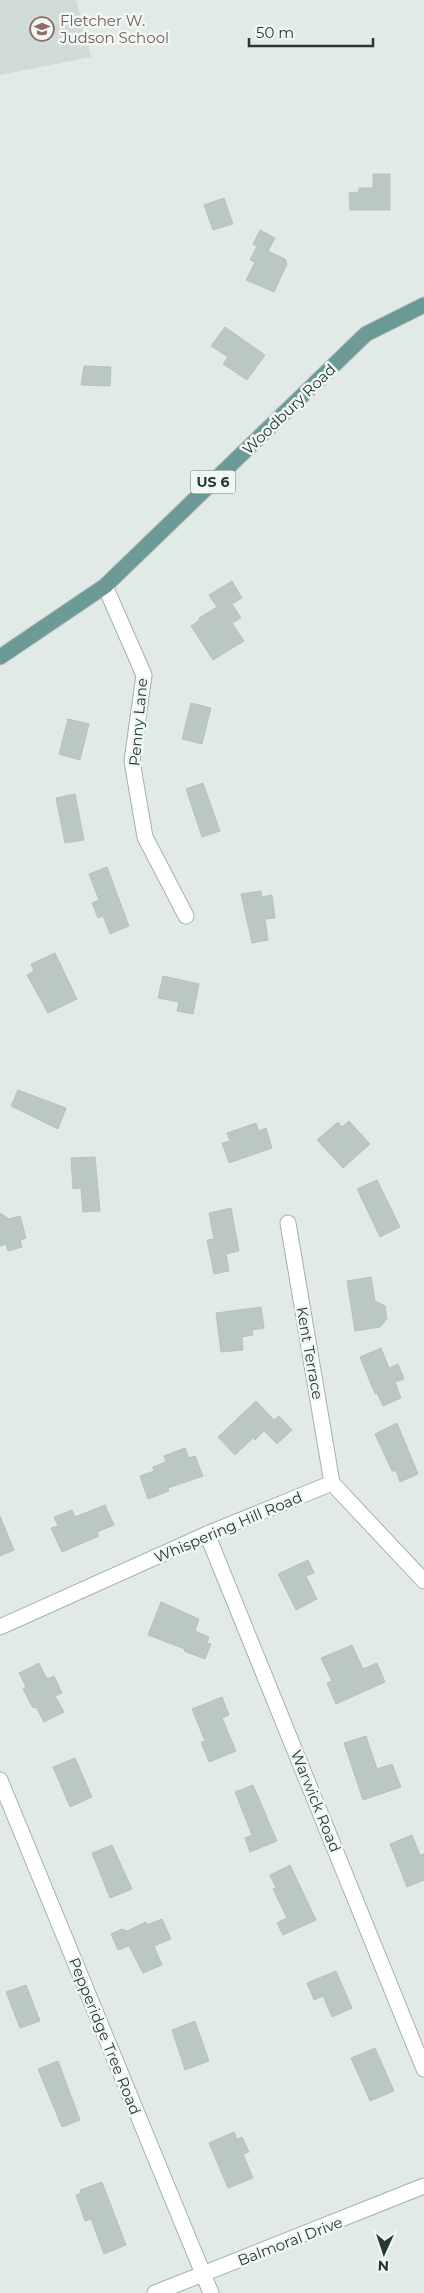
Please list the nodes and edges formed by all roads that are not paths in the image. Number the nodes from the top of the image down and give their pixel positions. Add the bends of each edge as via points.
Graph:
1 (424, 305) edge
2 (105, 586) junction
3 (0, 657) edge
4 (186, 916) dead end
5 (288, 1223) dead end
6 (332, 1483) junction
7 (207, 1534) junction
8 (424, 1581) edge
9 (0, 1627) edge
10 (0, 1780) edge
11 (424, 2069) edge
12 (424, 2186) edge
13 (203, 2274) junction
14 (155, 2293) edge
15 (211, 2293) edge

1 - 2 main road, Woodbury Road / US 6 via 366,334
2 - 3 main road, Woodbury Road / US 6
2 - 4 street, Penny Lane via 144,674 132,761 145,837
5 - 6 street, Kent Terrace
6 - 7 street, Whispering Hill Road
6 - 8 street
7 - 9 street, Whispering Hill Road
7 - 11 street, Warwick Road
10 - 13 street, Pepperidge Tree Road
12 - 13 street, Balmoral Drive
13 - 14 street, Balmoral Drive
13 - 15 street, Pepperidge Tree Road

